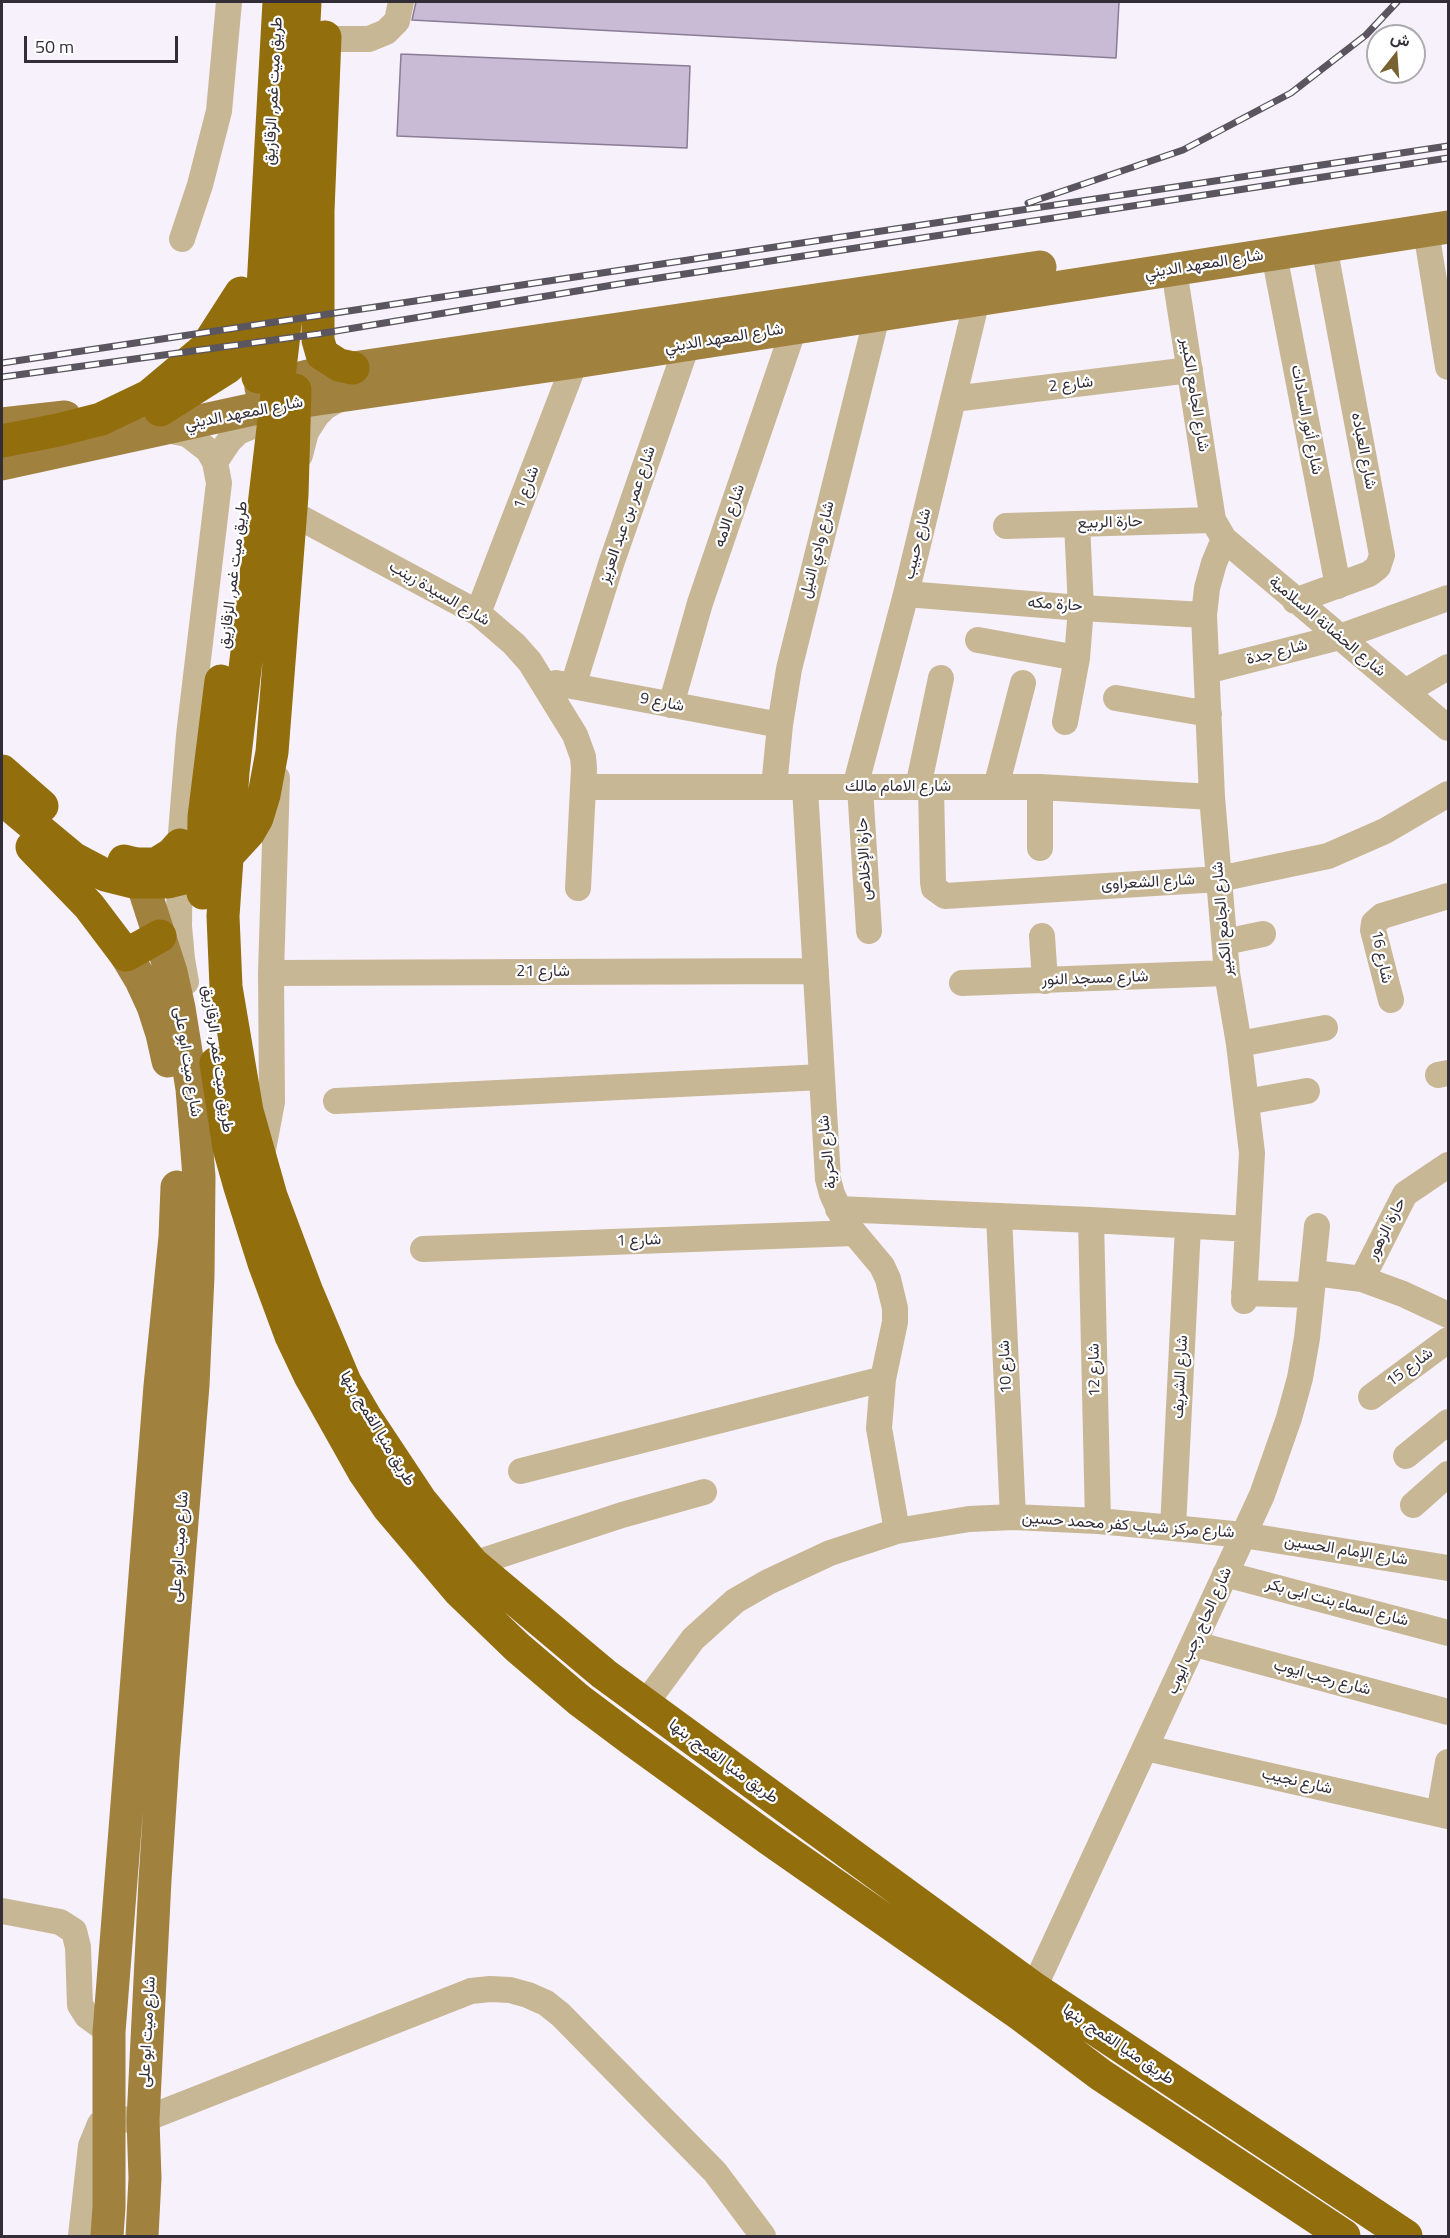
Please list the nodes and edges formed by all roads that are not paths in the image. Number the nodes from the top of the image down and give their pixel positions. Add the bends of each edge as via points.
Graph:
1 (229, 2) edge
2 (263, 2) edge
3 (279, 2) edge
4 (305, 2) edge
5 (328, 2) edge
6 (401, 2) edge
7 (325, 39) junction
8 (269, 182) junction
9 (1449, 207) edge
10 (1438, 229) edge
11 (1363, 230) junction
12 (182, 239) dead end
13 (1324, 246) junction
14 (1274, 254) junction
15 (289, 268) junction
16 (1174, 270) junction
17 (977, 300) junction
18 (877, 316) junction
19 (794, 328) junction
20 (687, 345) junction
21 (575, 362) junction
22 (1449, 367) edge
23 (1190, 370) junction
24 (348, 382) junction
25 (953, 399) junction
26 (163, 420) junction
27 (2, 424) edge
28 (306, 432) junction
29 (2, 441) edge
30 (215, 462) junction
31 (2, 464) edge
32 (286, 510) junction
33 (1077, 524) junction
34 (1006, 526) dead end
35 (1219, 529) junction
36 (1338, 586) junction
37 (906, 594) junction
38 (1449, 598) edge
39 (1295, 601) junction
40 (1081, 608) junction
41 (478, 614) junction
42 (1204, 615) junction
43 (1340, 637) junction
44 (978, 640) dead end
45 (1077, 658) junction
46 (1449, 667) edge
47 (1207, 671) junction
48 (941, 678) dead end
49 (543, 681) junction
50 (1023, 682) dead end
51 (573, 686) junction
52 (1405, 692) junction
53 (1116, 698) dead end
54 (671, 705) junction
55 (1209, 714) junction
56 (1065, 722) dead end
57 (780, 725) junction
58 (1449, 728) edge
59 (2, 771) edge
60 (584, 787) junction
61 (774, 787) junction
62 (858, 787) junction
63 (924, 787) junction
64 (996, 787) junction
65 (1040, 787) junction
66 (805, 788) junction
67 (1449, 794) edge
68 (1212, 797) junction
69 (2, 799) edge
70 (2, 820) edge
71 (180, 845) junction
72 (1040, 848) dead end
73 (136, 864) junction
74 (1219, 879) junction
75 (578, 888) dead end
76 (1449, 896) edge
77 (869, 931) dead end
78 (1263, 934) dead end
79 (160, 936) junction
80 (1042, 936) dead end
81 (1225, 942) junction
82 (126, 955) junction
83 (816, 971) junction
84 (271, 973) junction
85 (1227, 973) junction
86 (1045, 981) junction
87 (962, 983) dead end
88 (1391, 1000) dead end
89 (1325, 1028) dead end
90 (1239, 1044) junction
91 (822, 1077) junction
92 (1307, 1091) dead end
93 (336, 1101) dead end
94 (1246, 1102) junction
95 (247, 1111) joint
96 (230, 1148) joint
97 (261, 1160) junction
98 (1449, 1165) edge
99 (838, 1209) junction
100 (999, 1216) junction
101 (249, 1217) junction
102 (1091, 1220) junction
103 (1188, 1226) junction
104 (1317, 1226) dead end
105 (1248, 1229) junction
106 (854, 1233) junction
107 (423, 1249) dead end
108 (1362, 1279) junction
109 (1310, 1290) junction
110 (1449, 1315) edge
111 (1449, 1340) edge
112 (883, 1379) junction
113 (1371, 1397) dead end
114 (1449, 1422) edge
115 (1406, 1456) dead end
116 (521, 1471) dead end
117 (1449, 1474) edge
118 (704, 1492) dead end
119 (1413, 1505) dead end
120 (1013, 1517) junction
121 (1098, 1521) junction
122 (1173, 1528) junction
123 (897, 1532) junction
124 (1243, 1535) junction
125 (473, 1564) junction
126 (1449, 1568) edge
127 (1225, 1574) junction
128 (1449, 1632) edge
129 (1195, 1644) junction
130 (604, 1674) junction
131 (579, 1700) junction
132 (645, 1704) junction
133 (1449, 1712) edge
134 (1146, 1748) junction
135 (1449, 1762) edge
136 (1444, 1815) edge
137 (2, 1911) edge
138 (1028, 2002) junction
139 (109, 2032) junction
140 (1121, 2047) junction
141 (1101, 2075) junction
142 (110, 2119) junction
143 (143, 2120) junction
144 (81, 2236) edge
145 (108, 2236) edge
146 (142, 2236) edge
147 (763, 2236) edge
148 (1344, 2236) edge
149 (1406, 2236) edge

1 - 12 street via 219,111
2 - 26 highway, طريق ميت غمر, الزقازيق via 260,127 240,344 222,373
3 - 8 highway, طريق ميت غمر, الزقازيق
4 - 15 highway, طريق ميت غمر, الزقازيق
5 - 7 highway
6 - 7 street via 397,21 386,32 369,39
7 - 24 highway via 318,340 322,354 339,365
8 - 29 highway via 258,246 246,284 205,349 149,396 101,419
8 - 96 highway, طريق ميت غمر, الزقازيق via 257,392 204,817 205,986
9 - 11 main road, شارع المعهد الديني
10 - 11 main road, شارع المعهد الديني
10 - 22 street
11 - 13 main road, شارع المعهد الديني
11 - 24 main road, شارع المعهد الديني
13 - 14 main road, شارع المعهد الديني
13 - 36 street, شارع العباده via 1382,555 1378,567 1369,574
14 - 16 main road, شارع المعهد الديني
14 - 36 street, شارع أنور السادات
15 - 69 highway via 295,331 292,495 272,752 257,818 227,856 200,874 168,882 133,882 105,876 73,858
15 - 95 highway, طريق ميت غمر, الزقازيق via 224,875 226,987
16 - 17 main road, شارع المعهد الديني
16 - 23 street, شارع الجامع الكبير
17 - 18 main road, شارع المعهد الديني
17 - 25 street, شارع حبيب
18 - 19 main road, شارع المعهد الديني
18 - 57 street, شارع وادي النيل via 801,615
19 - 20 main road, شارع المعهد الديني
19 - 54 street, شارع الامه via 700,603
20 - 21 main road, شارع المعهد الديني
20 - 51 street, شارع عمر بن عبد العزيز
21 - 24 main road, شارع المعهد الديني
21 - 41 street, شارع 1
23 - 25 street, شارع 2
23 - 35 street, شارع الجامع الكبير
24 - 26 main road, شارع المعهد الديني via 308,376
24 - 28 street
25 - 37 street, شارع حبيب
26 - 27 main road, شارع المعهد الديني via 48,418
26 - 30 street via 199,441
26 - 31 main road, شارع المعهد الديني
28 - 30 street via 284,423 260,423 238,432
28 - 32 street
30 - 71 street via 219,483
32 - 41 street, شارع السيدة زينب
32 - 84 street
33 - 34 street, حارة الربيع
33 - 35 street, حارة الربيع
33 - 40 street
35 - 39 street, شارع الحضانة الاسلامية
35 - 42 street, شارع الجامع الكبير
36 - 39 street, شارع العباده
37 - 40 street, حارة مكه
37 - 62 street, شارع حبيب
38 - 43 street, شارع جدة
39 - 43 street, شارع الحضانة الاسلامية
40 - 42 street, حارة مكه
40 - 45 street
41 - 49 street, شارع السيدة زينب via 514,644
42 - 47 street, شارع الجامع الكبير
43 - 47 street, شارع جدة
43 - 52 street, شارع الحضانة الاسلامية
44 - 45 street
45 - 56 street
46 - 52 street
47 - 55 street, شارع الجامع الكبير
48 - 63 street
49 - 51 street, شارع 9
49 - 60 street, شارع السيدة زينب via 579,746
50 - 64 street
51 - 54 street, شارع 9
52 - 58 street, شارع الحضانة الاسلامية
53 - 55 street
54 - 57 street, شارع 9
55 - 68 street, شارع الجامع الكبير
57 - 61 street, شارع وادي النيل
59 - 73 highway via 86,843
60 - 61 street, شارع الامام مالك
60 - 75 street, شارع السيدة زينب
61 - 66 street, شارع الامام مالك
62 - 63 street, شارع الامام مالك
62 - 66 street, شارع الامام مالك
62 - 77 street, حارة الإخلاص
63 - 64 street, شارع الامام مالك
63 - 74 street, شارع الشعراوى via 933,882 938,893 945,896
64 - 65 street, شارع الامام مالك
65 - 68 street, شارع الامام مالك
65 - 72 street
66 - 83 street, شارع الحرية
67 - 74 street, شارع الشعراوى via 1385,831 1328,856
68 - 74 street, شارع الجامع الكبير
70 - 82 highway via 56,870
71 - 73 highway via 164,860
71 - 101 street via 182,959 222,1179
73 - 79 main road, شارع ميت ابو على
74 - 81 street, شارع الجامع الكبير
76 - 88 street, شارع 16 via 1382,916 1374,923
78 - 81 street
79 - 82 highway
79 - 143 main road, شارع ميت ابو على via 179,1008 192,1089 199,1176 193,1385 163,1758
80 - 86 street
81 - 85 street, شارع الجامع الكبير
82 - 139 main road, شارع ميت ابو على via 153,1006 168,1062 176,1142 176,1204
83 - 84 street, شارع 21
83 - 91 street, شارع الحرية
84 - 97 street via 272,1102
85 - 86 street, شارع مسجد النور
85 - 90 street, شارع الجامع الكبير
86 - 87 street, شارع مسجد النور
89 - 90 street
90 - 94 street, شارع الجامع الكبير
91 - 93 street
91 - 99 street, شارع الحرية via 828,1179
92 - 94 street
94 - 105 street, شارع الجامع الكبير via 1252,1153
95 - 97 highway, طريق منيا القمح, بنها
96 - 101 highway, طريق منيا القمح, بنها
97 - 125 highway, طريق منيا القمح, بنها via 307,1292 345,1382 421,1501
98 - 108 street, حارة الزهور via 1405,1194
99 - 100 street
99 - 106 street, شارع الحرية
100 - 102 street
100 - 120 street, شارع 10
101 - 131 highway, طريق منيا القمح, بنها via 291,1336 376,1490 460,1592
102 - 103 street
102 - 121 street, شارع 12
103 - 105 street
103 - 122 street, شارع الشريف
104 - 109 street, شارع الحاج رجب ايوب
105 - 109 street, شارع الجامع الكبير via 1244,1297
106 - 107 street, شارع 1
106 - 112 street, شارع الحرية via 882,1266 892,1294 895,1322
108 - 109 street via 1322,1274 1312,1280
108 - 110 street
109 - 124 street, شارع الحاج رجب ايوب via 1300,1378 1262,1495
111 - 113 street, شارع 15
112 - 116 street
112 - 123 street, شارع الحرية via 879,1428
114 - 115 street
117 - 119 street
118 - 125 street
120 - 121 street, شارع مركز شباب كفر محمد حسين
120 - 123 street, شارع مركز شباب كفر محمد حسين via 969,1519
121 - 122 street, شارع مركز شباب كفر محمد حسين
122 - 124 street, شارع مركز شباب كفر محمد حسين
123 - 132 street, شارع مركز شباب كفر محمد حسين via 830,1553 735,1601 693,1639
124 - 126 street, شارع الإمام الحسين
124 - 127 street, شارع الحاج رجب ايوب
125 - 130 highway, طريق منيا القمح, بنها
127 - 128 street, شارع اسماء بنت ابى بكر
127 - 129 street, شارع الحاج رجب ايوب
129 - 133 street, شارع رجب ايوب
129 - 134 street, شارع الحاج رجب ايوب
130 - 131 highway
130 - 132 highway, طريق منيا القمح, بنها
131 - 138 highway, طريق منيا القمح, بنها via 769,1839
132 - 138 highway, طريق منيا القمح, بنها
134 - 136 street, شارع نجيب
134 - 138 street, شارع الحاج رجب ايوب
135 - 136 street
137 - 139 street via 60,1922 74,1931 80,2005 87,2016
138 - 140 highway, طريق منيا القمح, بنها
138 - 141 highway, طريق منيا القمح, بنها
139 - 142 main road, شارع ميت ابو على
140 - 141 highway
140 - 149 highway, طريق منيا القمح, بنها
141 - 148 highway, طريق منيا القمح, بنها
142 - 143 street
142 - 144 street via 100,2124 91,2146
142 - 145 main road, شارع ميت ابو على
143 - 146 main road, شارع ميت ابو على
143 - 147 street via 471,1991 510,1990 546,2003 561,2015 715,2172

